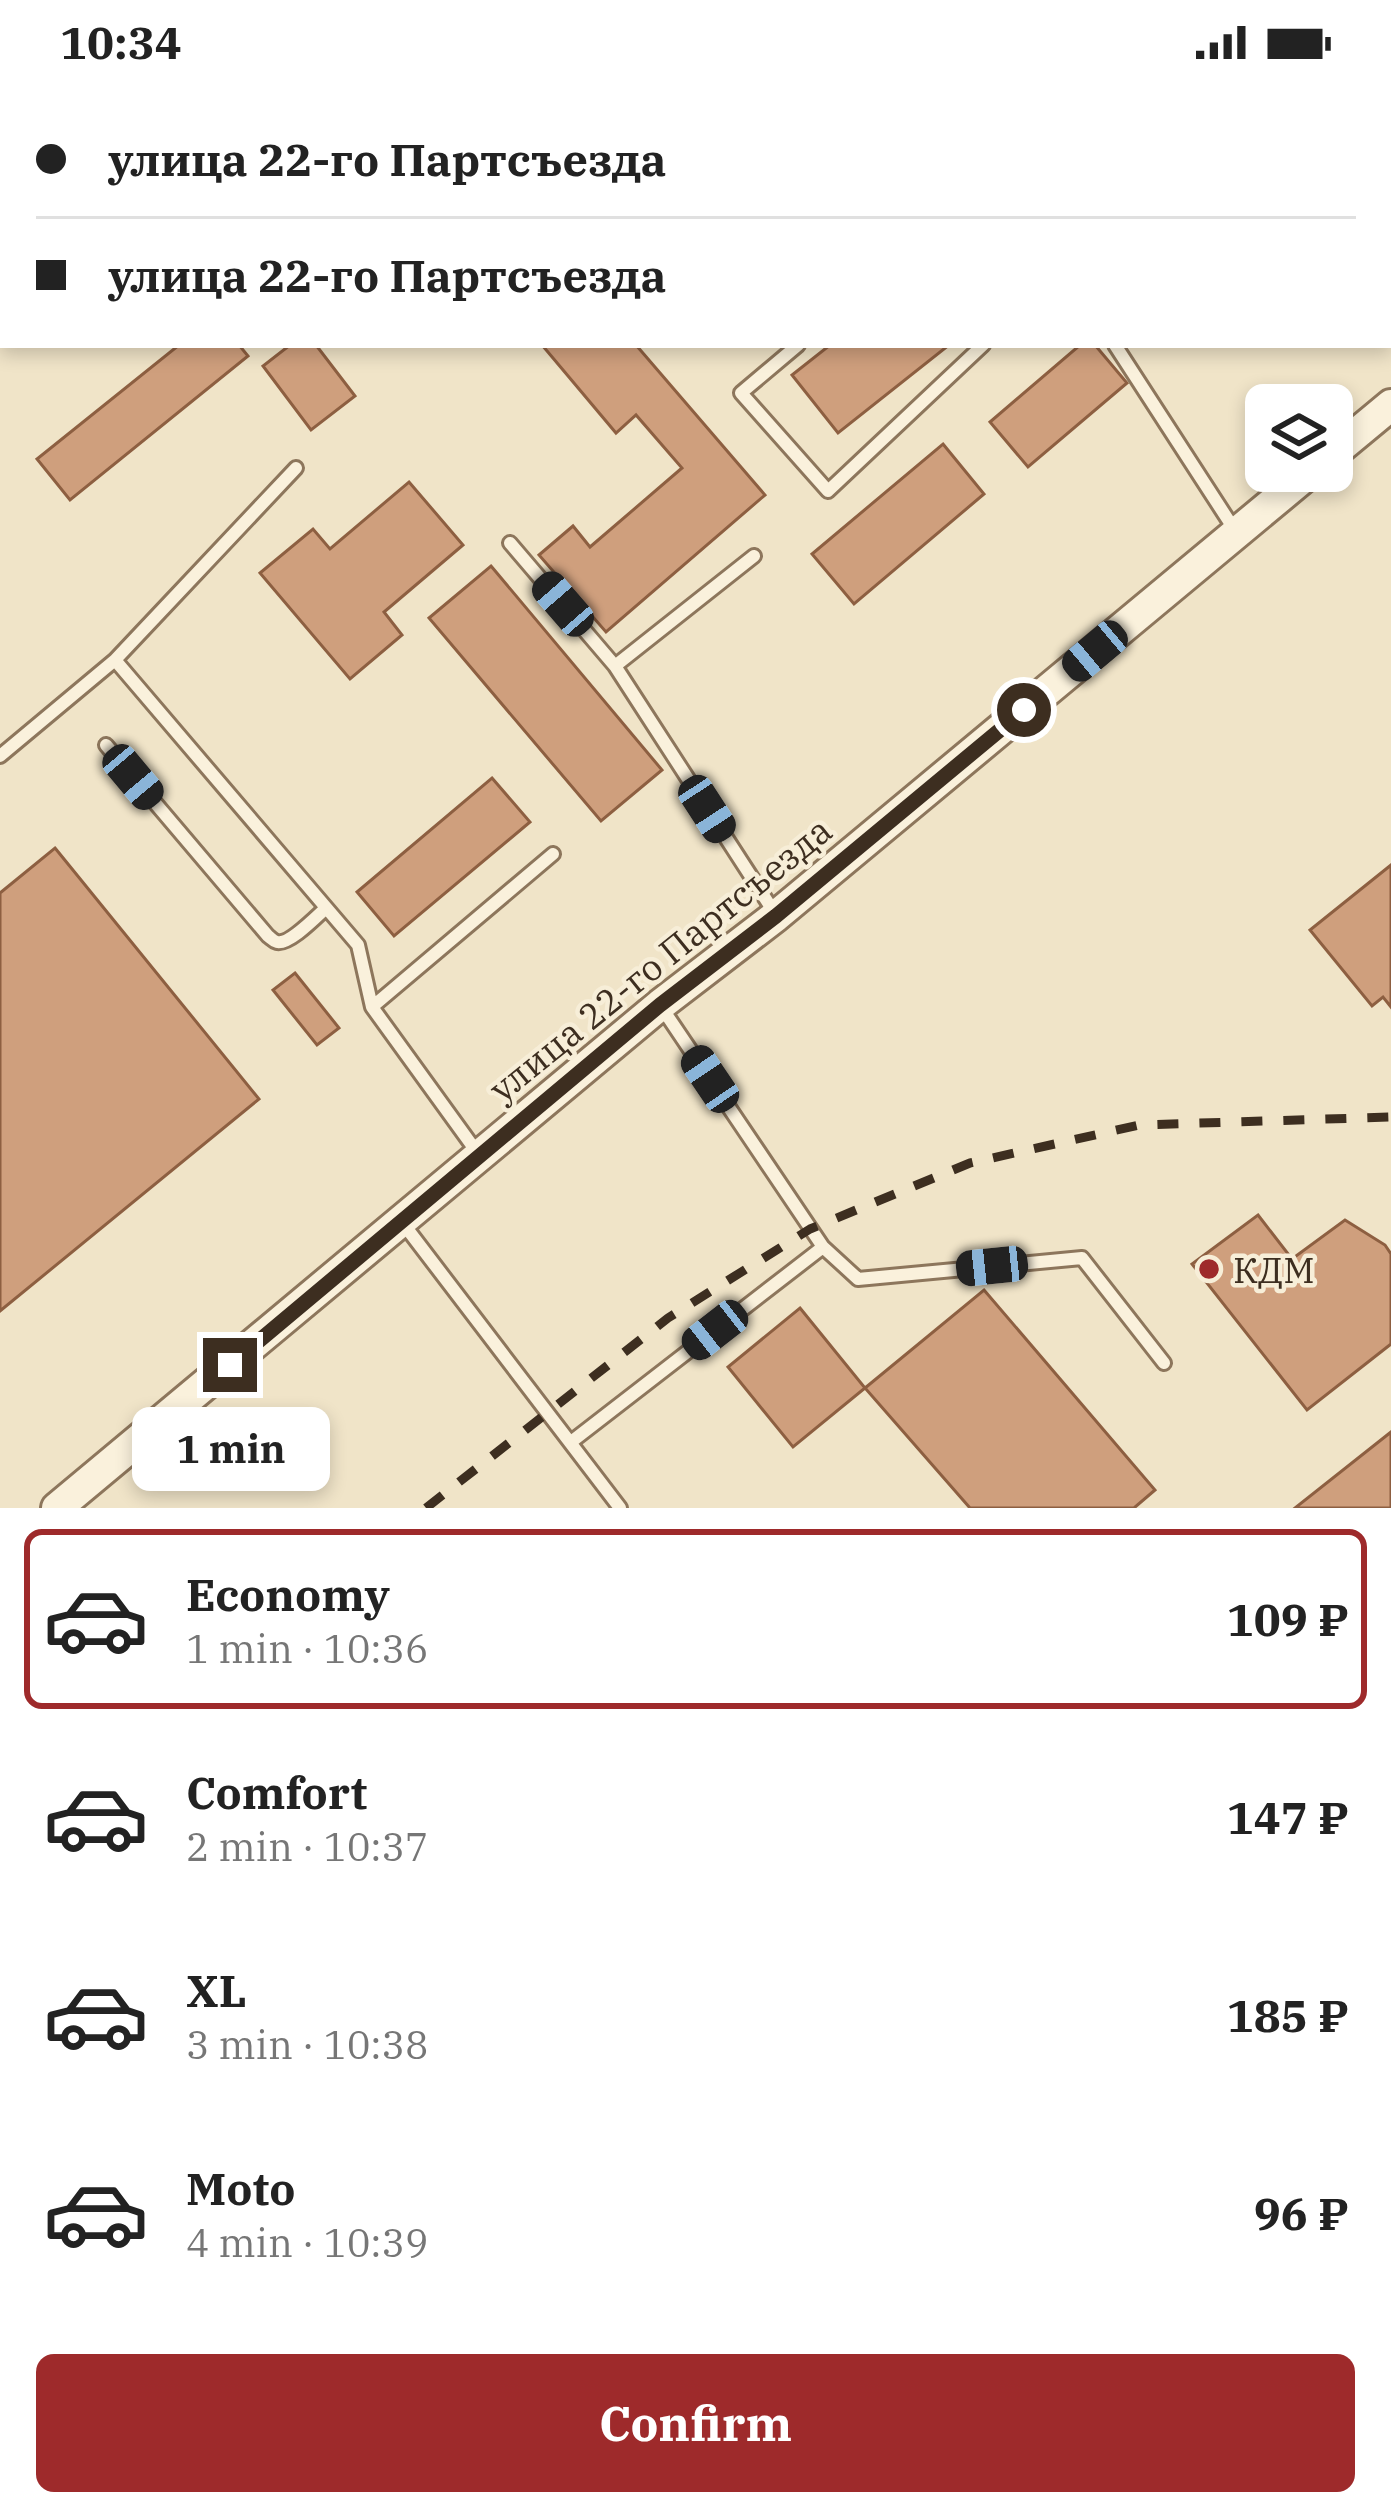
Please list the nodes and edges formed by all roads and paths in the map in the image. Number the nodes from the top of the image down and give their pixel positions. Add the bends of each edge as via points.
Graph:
1 (794, 348) edge
2 (979, 348) edge
3 (1116, 348) edge
4 (1391, 405) edge
5 (1353, 437) edge
6 (296, 468) dead end
7 (1287, 492) edge
8 (1237, 533) junction
9 (510, 543) dead end
10 (754, 556) dead end
11 (115, 660) junction
12 (615, 666) junction
13 (106, 745) dead end
14 (0, 756) edge
15 (553, 854) dead end
16 (326, 908) junction
17 (776, 916) junction
18 (660, 1005) junction
19 (372, 1006) junction
20 (480, 1156) junction
21 (402, 1221) junction
22 (823, 1247) junction
23 (1164, 1363) dead end
24 (571, 1442) junction
25 (58, 1508) edge
26 (620, 1508) edge

1 - 2 lane via 741,393 828,491
3 - 8 lane
4 - 5 street
6 - 11 lane
7 - 8 street, улица 22-го Партсъезда
8 - 17 street, улица 22-го Партсъезда
9 - 12 lane
10 - 12 lane
11 - 14 lane
11 - 16 lane
12 - 17 lane
13 - 16 lane via 277,942
15 - 19 lane
16 - 19 lane via 358,945
17 - 18 street, улица 22-го Партсъезда
18 - 20 street, улица 22-го Партсъезда
18 - 22 lane
19 - 20 lane
20 - 21 street, улица 22-го Партсъезда
21 - 24 lane
21 - 25 street, улица 22-го Партсъезда
22 - 23 lane via 858,1280 1082,1258
22 - 24 lane
24 - 26 lane

